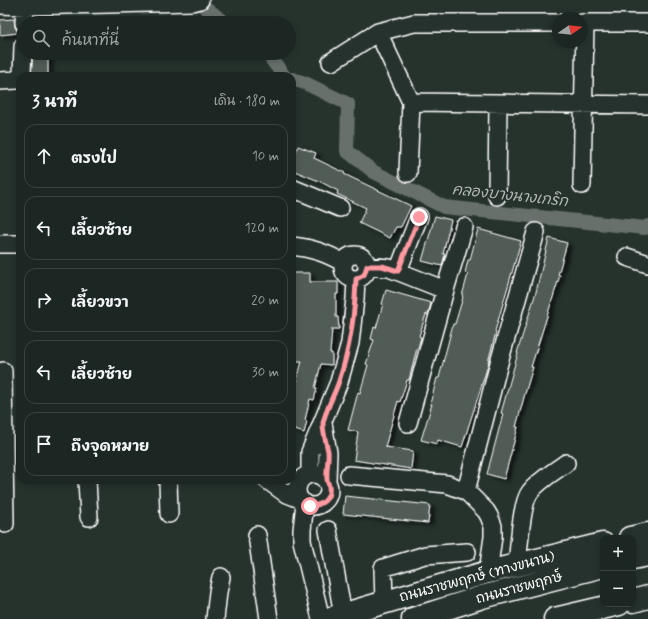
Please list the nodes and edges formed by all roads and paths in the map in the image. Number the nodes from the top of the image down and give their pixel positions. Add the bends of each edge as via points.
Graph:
1 (196, 1) edge
2 (0, 5) edge
3 (25, 6) junction
4 (24, 16) edge
5 (552, 23) edge
6 (588, 23) edge
7 (648, 23) edge
8 (378, 32) junction
9 (583, 48) edge
10 (22, 60) edge
11 (331, 62) dead end
12 (22, 72) edge
13 (16, 80) edge
14 (0, 81) edge
15 (411, 102) junction
16 (584, 103) junction
17 (498, 104) junction
18 (648, 105) edge
19 (408, 173) dead end
20 (582, 185) dead end
21 (296, 190) edge
22 (497, 196) dead end
23 (340, 208) dead end
24 (419, 217) dead end
25 (464, 227) dead end
26 (536, 232) dead end
27 (0, 244) edge
28 (16, 244) edge
29 (296, 246) edge
30 (627, 257) dead end
31 (344, 263) junction
32 (648, 264) edge
33 (367, 266) junction
34 (398, 271) junction
35 (356, 279) junction
36 (445, 290) junction
37 (3, 371) dead end
38 (323, 423) junction
39 (408, 423) dead end
40 (8, 444) edge
41 (566, 463) dead end
42 (302, 473) edge
43 (349, 475) dead end
44 (327, 480) junction
45 (87, 484) edge
46 (168, 484) edge
47 (273, 484) edge
48 (466, 491) junction
49 (302, 501) junction
50 (169, 514) dead end
51 (88, 517) dead end
52 (5, 524) dead end
53 (328, 530) dead end
54 (257, 534) dead end
55 (648, 534) edge
56 (636, 537) edge
57 (600, 545) edge
58 (466, 552) dead end
59 (648, 555) edge
60 (636, 557) edge
61 (517, 565) junction
62 (600, 567) edge
63 (488, 572) junction
64 (222, 577) dead end
65 (648, 597) edge
66 (636, 600) edge
67 (384, 602) junction
68 (606, 607) edge
69 (335, 617) edge
70 (215, 619) edge
71 (269, 619) edge
72 (321, 619) edge
73 (413, 619) edge
74 (555, 619) edge

1 - 3 street
2 - 3 street
3 - 4 street
5 - 8 street via 414,23
6 - 7 street
8 - 11 street
8 - 15 street
9 - 16 street
10 - 12 street
13 - 14 street
15 - 17 street
15 - 19 street
16 - 17 street
16 - 18 street
16 - 20 street
17 - 22 street
21 - 23 street
24 - 34 street
25 - 36 street
26 - 48 street
27 - 28 street
29 - 31 street via 325,252
30 - 32 street
31 - 33 street via 350,256 359,255
31 - 35 street via 344,272 347,276
33 - 34 street via 382,266
33 - 35 street via 364,275
34 - 36 street
35 - 38 street via 350,343 339,382
36 - 39 street
37 - 40 street
38 - 42 street
38 - 44 street via 328,453
40 - 52 street
41 - 61 street via 538,483 529,493
42 - 44 street via 316,474
42 - 49 street via 297,493
43 - 48 street via 446,484
44 - 49 street via 327,499 317,506 310,506
45 - 51 street
46 - 50 street
47 - 49 street
48 - 63 street via 486,511 493,526
49 - 72 street via 302,541
53 - 69 street
54 - 71 street
55 - 56 main road
57 - 61 main road, ถนนราชพฤกษ์ (ทางขนาน)
58 - 67 street via 425,556 383,568
59 - 60 main road
61 - 63 main road, ถนนราชพฤกษ์ (ทางขนาน)
62 - 73 main road, ถนนราชพฤกษ์ via 482,597
63 - 67 main road, ถนนราชพฤกษ์ (ทางขนาน)
64 - 70 street
65 - 66 main road
67 - 69 main road, ถนนราชพฤกษ์ (ทางขนาน)
68 - 74 main road

